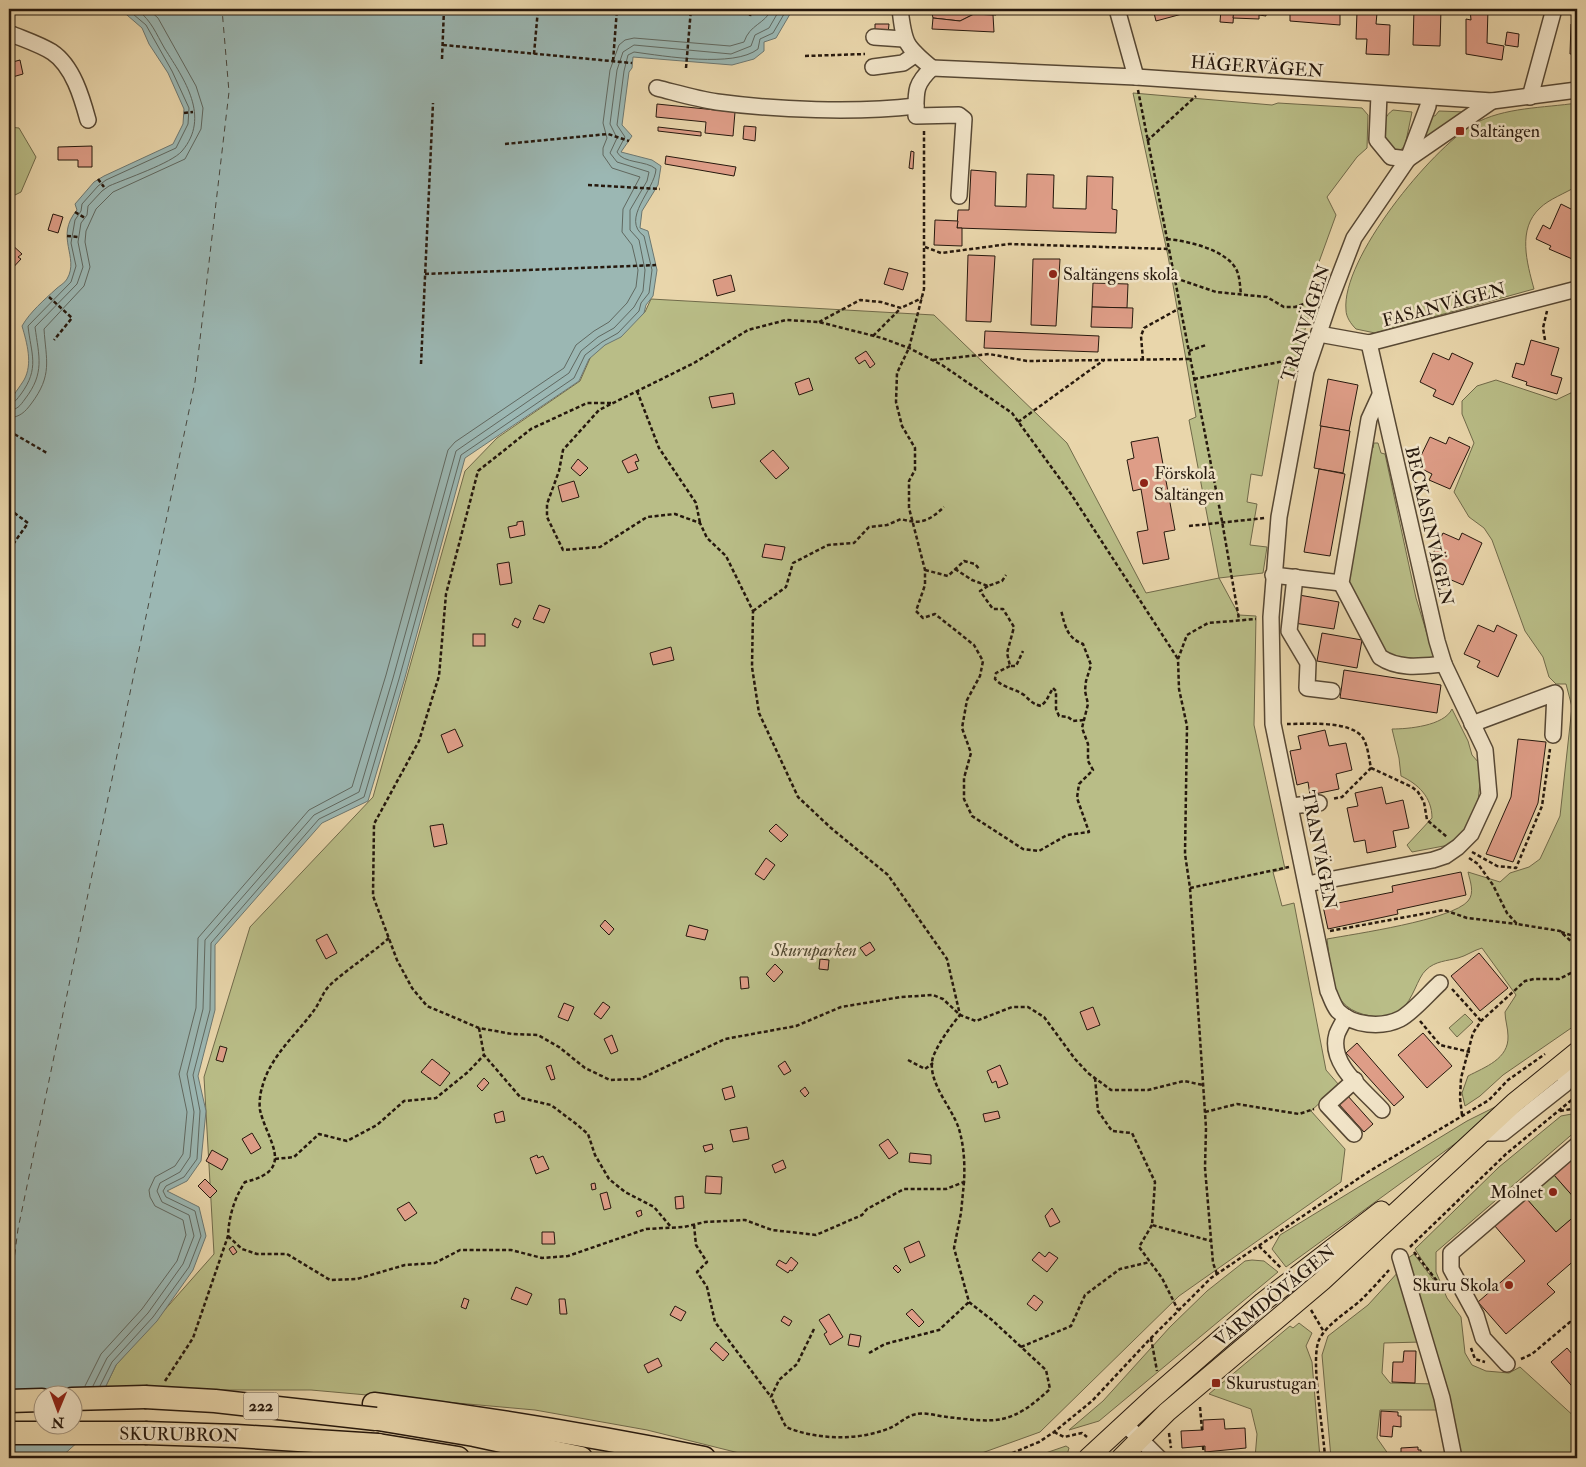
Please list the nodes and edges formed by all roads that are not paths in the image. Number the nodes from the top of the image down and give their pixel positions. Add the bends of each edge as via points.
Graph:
1 (900, 9) edge
2 (1117, 9) edge
3 (1554, 9) edge
4 (9, 33) edge
5 (874, 37) dead end
6 (903, 39) junction
7 (916, 54) junction
8 (873, 61) road end
9 (932, 68) junction
10 (1136, 83) junction
11 (657, 88) dead end
12 (1577, 90) edge
13 (1379, 95) junction
14 (1429, 97) junction
15 (1530, 97) junction
16 (1492, 101) junction
17 (920, 111) junction
18 (88, 120) dead end
19 (1408, 159) junction
20 (959, 196) dead end
21 (1577, 289) edge
22 (1319, 334) junction
23 (1369, 343) junction
24 (1380, 395) junction
25 (1273, 575) junction
26 (1296, 577) junction
27 (1341, 583) junction
28 (1444, 664) junction
29 (1332, 691) dead end
30 (1472, 724) junction
31 (1553, 735) road end
32 (1319, 803) road end
33 (1291, 806) junction
34 (1307, 884) junction
35 (1440, 984) road end
36 (1346, 1017) junction
37 (1571, 1057) edge
38 (1355, 1080) junction
39 (1382, 1110) dead end
40 (1354, 1134) dead end
41 (1475, 1138) junction
42 (1577, 1145) edge
43 (1400, 1257) road end
44 (1507, 1364) dead end
45 (82, 1399) edge
46 (32, 1400) edge
47 (9, 1401) edge
48 (375, 1411) junction
49 (1125, 1424) junction
50 (9, 1433) edge
51 (1140, 1439) junction
52 (370, 1452) edge
53 (1166, 1455) edge
54 (458, 1458) edge
55 (580, 1458) edge
56 (704, 1458) edge
57 (1088, 1458) edge
58 (1121, 1458) edge
59 (1454, 1458) edge

1 - 6 street
2 - 10 street
3 - 15 street
4 - 18 street via 53,53 63,63 82,99
5 - 6 street
6 - 7 street
7 - 8 street via 903,63
7 - 9 street
9 - 10 street, HÄGERVÄGEN
9 - 17 street via 919,80
10 - 13 street, HÄGERVÄGEN
11 - 17 street via 716,102
12 - 15 street, HÄGERVÄGEN
13 - 14 street, HÄGERVÄGEN
13 - 19 street via 1377,140 1391,157
14 - 16 street, HÄGERVÄGEN
14 - 19 street, TRANVÄGEN
15 - 16 street, HÄGERVÄGEN
16 - 19 street, TRANVÄGEN
17 - 20 street via 958,115 964,119
19 - 22 street, TRANVÄGEN via 1354,238
21 - 23 street, FASANVÄGEN
22 - 23 street, FASANVÄGEN
22 - 25 street, TRANVÄGEN via 1306,371 1278,517
23 - 24 street, BECKASINVÄGEN
24 - 27 street via 1369,419
24 - 28 street, BECKASINVÄGEN
25 - 26 street
25 - 33 street, TRANVÄGEN via 1273,724
26 - 27 street
26 - 29 street via 1290,631 1308,663 1307,688
27 - 28 street via 1380,657 1390,664 1414,667
28 - 30 street, BECKASINVÄGEN
30 - 31 street via 1555,693
30 - 34 street, BECKASINVÄGEN via 1485,750 1489,795 1463,849 1433,860
32 - 33 street
33 - 34 street, TRANVÄGEN
34 - 36 street, TRANVÄGEN via 1328,991
35 - 36 street via 1402,1019 1387,1024 1358,1022
36 - 38 street via 1337,1034 1336,1049 1339,1062
37 - 41 main road, VÄRMDÖVÄGEN
38 - 39 street
38 - 40 street via 1327,1105
41 - 49 main road, VÄRMDÖVÄGEN via 1263,1302
41 - 51 main road, VÄRMDÖVÄGEN via 1322,1281 1167,1412
42 - 44 street via 1451,1253 1451,1269 1476,1315 1483,1338
43 - 59 street via 1442,1398
45 - 48 highway, SKURUBRON, bridge via 311,1398
46 - 47 highway
48 - 55 highway
48 - 56 highway via 616,1440
49 - 51 street
49 - 57 main road, VÄRMDÖVÄGEN
50 - 52 highway, SKURUBRON, bridge via 145,1433
51 - 53 street
51 - 58 main road, VÄRMDÖVÄGEN
52 - 54 highway, SKURUBRON

